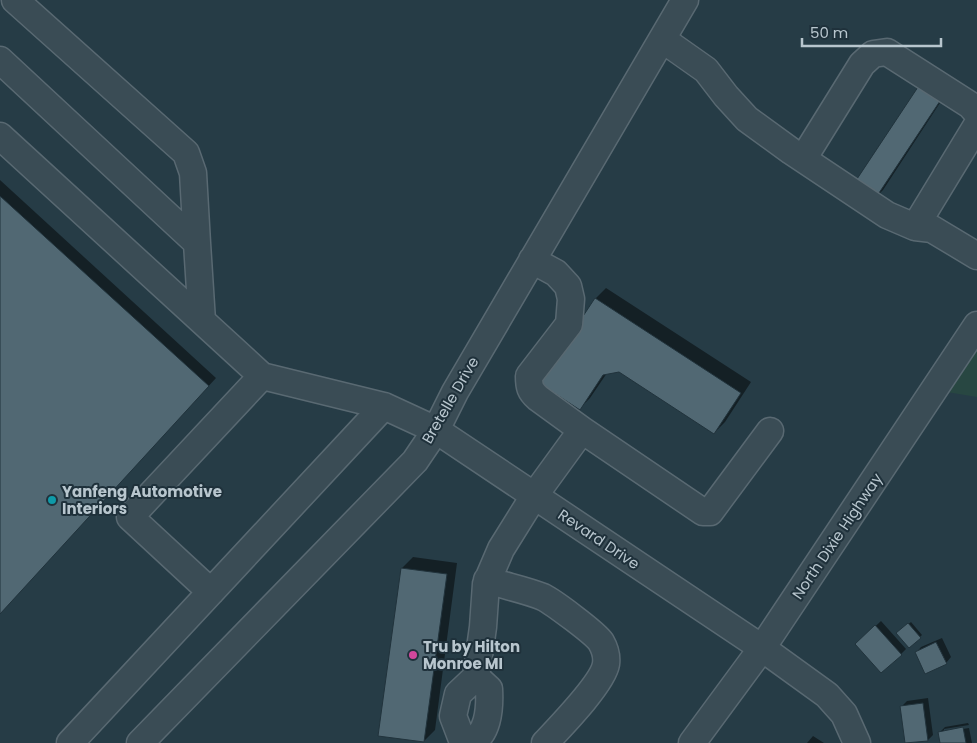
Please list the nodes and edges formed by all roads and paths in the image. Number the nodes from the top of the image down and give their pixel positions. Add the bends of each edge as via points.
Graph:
1 (15, 0) edge
2 (685, 0) edge
3 (662, 39) junction
4 (0, 60) edge
5 (977, 113) edge
6 (977, 125) edge
7 (0, 136) edge
8 (803, 159) junction
9 (916, 227) junction
10 (196, 243) junction
11 (977, 256) edge
12 (532, 260) junction
13 (202, 321) junction
14 (977, 326) edge
15 (262, 376) junction
16 (384, 406) junction
17 (436, 430) junction
18 (582, 430) junction
19 (770, 431) dead end
20 (534, 496) junction
21 (488, 580) junction
22 (211, 592) junction
23 (762, 648) junction
24 (476, 677) junction
25 (70, 743) edge
26 (140, 743) edge
27 (466, 743) edge
28 (545, 743) edge
29 (692, 743) edge
30 (857, 743) edge

1 - 10 street via 186,153 193,173
2 - 3 street, Bretelle Drive
3 - 8 street via 706,70 747,119
3 - 12 street, Bretelle Drive
4 - 10 street
5 - 8 street via 970,105 887,52 872,54 862,64
6 - 9 street
7 - 13 street
8 - 9 street via 887,215
9 - 11 street via 932,230
10 - 13 street
12 - 17 street, Bretelle Drive
12 - 18 street via 556,272 568,286 571,299 569,324 530,376 529,386 538,398
13 - 15 street
14 - 23 street, North Dixie Highway
15 - 16 street, Revard Drive
15 - 22 street via 130,517
16 - 17 street, Revard Drive
16 - 22 street
17 - 20 street, Revard Drive
17 - 26 street, Bretelle Drive via 414,461
18 - 19 street via 703,512 710,512
18 - 20 street
20 - 21 street via 501,549
20 - 23 street, Revard Drive
21 - 24 street
21 - 28 street via 544,598 585,627 606,652 606,666 600,678
22 - 25 street
23 - 29 street, North Dixie Highway
23 - 30 street, Revard Drive via 827,695 844,714
24 - 27 street via 458,694 453,716
24 - 27 street via 489,690 490,708 485,727 475,740

